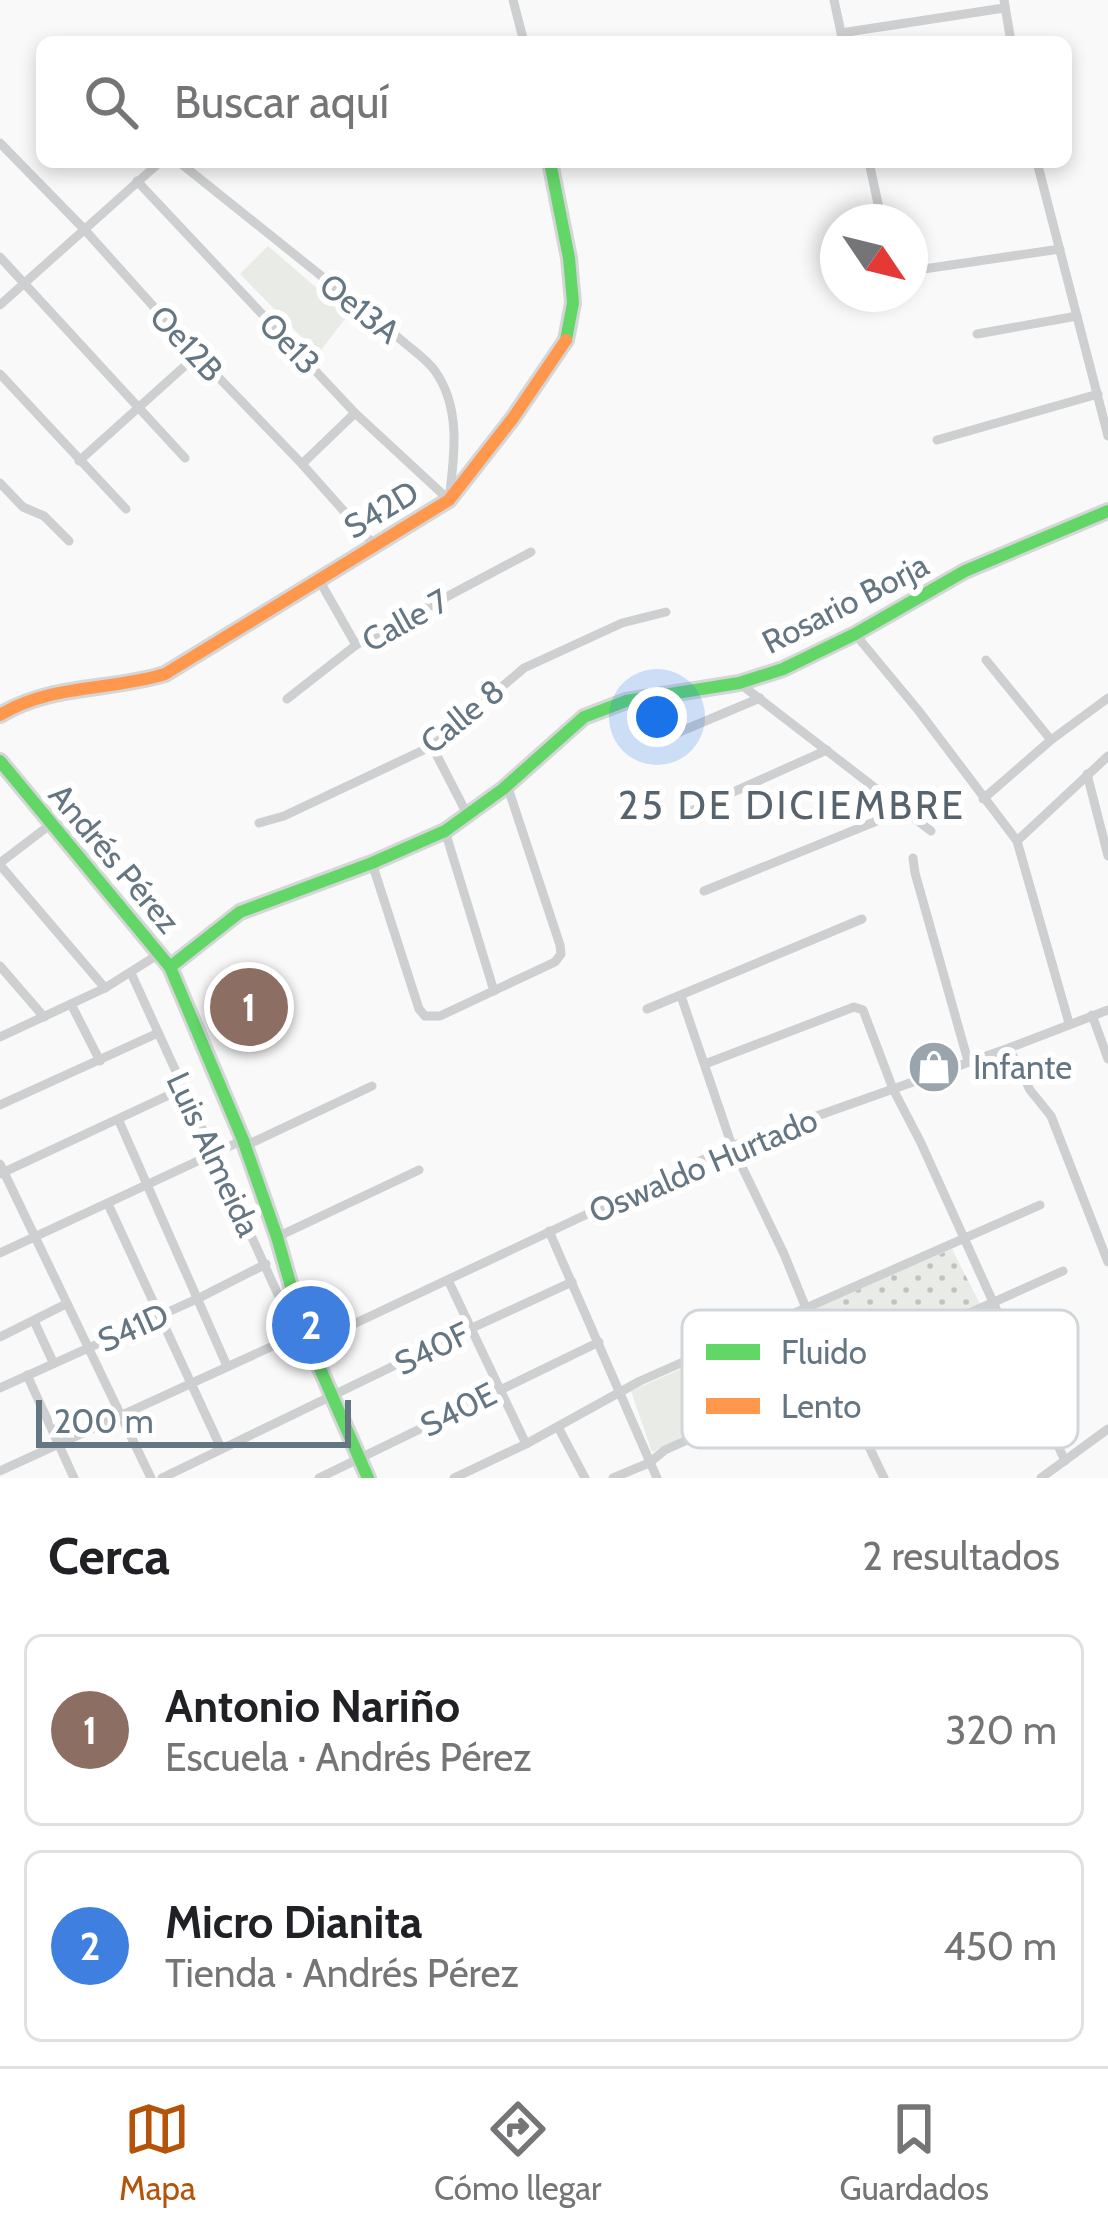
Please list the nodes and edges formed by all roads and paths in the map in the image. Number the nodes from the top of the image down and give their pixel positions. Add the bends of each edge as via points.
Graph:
1 (513, 0) edge
2 (834, 0) edge
3 (1004, 4) edge
4 (522, 36) edge
5 (842, 36) edge
6 (852, 36) edge
7 (1009, 36) edge
8 (0, 143) edge
9 (153, 168) edge
10 (186, 168) edge
11 (551, 168) edge
12 (870, 168) edge
13 (1039, 168) edge
14 (137, 181) junction
15 (878, 204) edge
16 (84, 230) junction
17 (1060, 249) junction
18 (0, 257) edge
19 (928, 268) edge
20 (24, 285) junction
21 (0, 305) edge
22 (1077, 316) junction
23 (977, 334) dead end
24 (197, 356) junction
25 (0, 374) edge
26 (1097, 394) junction
27 (138, 408) junction
28 (355, 413) junction
29 (1108, 436) edge
30 (937, 440) dead end
31 (185, 458) dead end
32 (79, 461) junction
33 (302, 464) junction
34 (0, 483) edge
35 (449, 500) junction
36 (126, 509) dead end
37 (1108, 512) edge
38 (70, 541) dead end
39 (374, 545) junction
40 (531, 552) dead end
41 (318, 578) junction
42 (666, 612) dead end
43 (855, 634) junction
44 (356, 645) junction
45 (986, 660) dead end
46 (739, 683) junction
47 (760, 698) junction
48 (1108, 698) edge
49 (287, 699) dead end
50 (0, 715) edge
51 (658, 740) dead end
52 (1051, 740) junction
53 (432, 746) junction
54 (827, 750) junction
55 (1108, 756) edge
56 (0, 761) edge
57 (1087, 773) junction
58 (507, 785) junction
59 (983, 799) junction
60 (904, 810) junction
61 (467, 814) junction
62 (684, 814) dead end
63 (259, 823) dead end
64 (50, 824) junction
65 (445, 831) junction
66 (932, 831) dead end
67 (1017, 841) junction
68 (1108, 856) edge
69 (913, 858) dead end
70 (372, 863) junction
71 (0, 864) edge
72 (704, 891) dead end
73 (862, 919) dead end
74 (159, 954) junction
75 (0, 965) edge
76 (170, 967) junction
77 (131, 974) junction
78 (105, 988) junction
79 (494, 991) junction
80 (681, 996) junction
81 (71, 1004) junction
82 (647, 1009) dead end
83 (1108, 1010) edge
84 (1092, 1016) junction
85 (44, 1017) junction
86 (1070, 1023) junction
87 (158, 1033) junction
88 (0, 1037) edge
89 (1010, 1048) junction
90 (1108, 1059) edge
91 (100, 1060) junction
92 (968, 1061) junction
93 (704, 1064) junction
94 (372, 1086) dead end
95 (182, 1089) junction
96 (893, 1089) junction
97 (0, 1105) edge
98 (119, 1120) junction
99 (244, 1143) junction
100 (732, 1146) junction
101 (213, 1153) junction
102 (1, 1170) edge
103 (419, 1171) dead end
104 (148, 1184) junction
105 (108, 1204) junction
106 (1040, 1205) dead end
107 (549, 1231) junction
108 (277, 1237) junction
109 (34, 1238) junction
110 (965, 1239) junction
111 (0, 1253) edge
112 (1108, 1262) edge
113 (266, 1264) junction
114 (1064, 1271) dead end
115 (448, 1280) junction
116 (572, 1282) junction
117 (199, 1298) junction
118 (993, 1303) junction
119 (66, 1304) junction
120 (806, 1308) junction
121 (801, 1310) edge
122 (977, 1310) edge
123 (996, 1310) edge
124 (161, 1316) junction
125 (0, 1320) edge
126 (34, 1321) junction
127 (472, 1328) junction
128 (3, 1336) edge
129 (303, 1337) junction
130 (599, 1342) junction
131 (88, 1348) junction
132 (53, 1363) junction
133 (682, 1363) edge
134 (227, 1366) junction
135 (27, 1375) junction
136 (191, 1384) junction
137 (0, 1388) edge
138 (500, 1388) junction
139 (621, 1394) junction
140 (331, 1398) junction
141 (122, 1415) junction
142 (558, 1427) junction
143 (1108, 1429) edge
144 (682, 1442) edge
145 (59, 1443) junction
146 (526, 1444) junction
147 (221, 1448) junction
148 (870, 1448) edge
149 (1059, 1448) edge
150 (359, 1460) junction
151 (1065, 1461) junction
152 (650, 1462) junction
153 (191, 1463) junction
154 (0, 1471) edge
155 (74, 1478) edge
156 (152, 1478) edge
157 (162, 1478) edge
158 (199, 1478) edge
159 (319, 1478) edge
160 (368, 1478) edge
161 (454, 1478) edge
162 (585, 1478) edge
163 (613, 1478) edge
164 (657, 1478) edge
165 (884, 1478) edge
166 (1041, 1478) edge

1 - 4 street
2 - 5 street
3 - 6 street
3 - 7 street
8 - 16 street, Oe12B
9 - 14 street
10 - 35 street, Oe13A via 435,371 454,412
11 - 35 street, S42D via 573,303 565,344
12 - 15 street
13 - 17 street
14 - 16 street
14 - 28 street, Oe13
16 - 20 street
16 - 24 street, Oe12B
17 - 19 street
17 - 22 street
18 - 20 street
20 - 21 street
20 - 27 street
22 - 23 street
22 - 26 street
24 - 27 street
24 - 33 street, Oe12B
25 - 32 street
26 - 29 street
26 - 30 street
27 - 31 street
27 - 32 street
28 - 33 street
28 - 35 street, Oe13
32 - 36 street
33 - 39 street, Oe12B
34 - 38 street
35 - 39 street, S42D
37 - 43 street, Rosario Borja via 965,571
39 - 41 street, S42D
40 - 44 street, Calle 7
41 - 44 street
41 - 50 street, S42D via 164,674 34,697
42 - 53 street, Calle 8 via 524,668
43 - 46 street, Rosario Borja
43 - 59 street
44 - 49 street, Calle 7
45 - 52 street
46 - 47 street
46 - 58 street, Rosario Borja via 626,701 584,717
47 - 51 street
47 - 54 street
48 - 52 street
52 - 59 street
53 - 61 street
53 - 63 street, Calle 8
54 - 60 street
54 - 62 street
55 - 57 street
56 - 64 street, Andrés Pérez
57 - 67 street
57 - 68 street
58 - 61 street, Rosario Borja
58 - 79 street via 561,954
59 - 67 street
60 - 66 street
60 - 72 street
61 - 65 street, Rosario Borja
64 - 71 street
64 - 74 street, Andrés Pérez
65 - 70 street, Rosario Borja
65 - 79 street
67 - 86 street
69 - 92 street
70 - 76 street, Rosario Borja via 240,912
70 - 79 street via 419,1010 440,1016
71 - 78 street
73 - 80 street
74 - 76 street, Andrés Pérez
74 - 77 street
75 - 85 street
76 - 99 street, Andrés Pérez
77 - 78 street
77 - 87 street, Luis Almeida
78 - 81 street
80 - 82 street
80 - 93 street
81 - 85 street
81 - 91 street
83 - 84 street, Oswaldo Hurtado
84 - 86 street, Oswaldo Hurtado
84 - 90 street
85 - 88 street
86 - 89 street, Oswaldo Hurtado
87 - 91 street
87 - 95 street, Luis Almeida
89 - 92 street, Oswaldo Hurtado
89 - 112 street via 1051,1116
91 - 97 street
92 - 96 street, Oswaldo Hurtado
93 - 96 street via 860,1007
93 - 100 street
94 - 99 street
95 - 98 street
95 - 101 street, Luis Almeida
96 - 100 street, Oswaldo Hurtado
96 - 110 street
98 - 102 street
98 - 104 street
99 - 101 street
99 - 108 street, Andrés Pérez
100 - 107 street, Oswaldo Hurtado
100 - 120 street
101 - 104 street
101 - 113 street, Luis Almeida
102 - 109 street
103 - 108 street
104 - 105 street
104 - 117 street
105 - 109 street
105 - 124 street
106 - 110 street
107 - 115 street, Oswaldo Hurtado
107 - 116 street
108 - 129 street, Andrés Pérez
109 - 111 street
109 - 119 street
110 - 118 street
110 - 120 street
113 - 117 street, S41D
113 - 129 street, Luis Almeida
114 - 118 street
115 - 127 street
115 - 129 street, Oswaldo Hurtado
116 - 127 street, S40F
116 - 130 street
117 - 124 street, S41D
117 - 134 street
118 - 122 street
118 - 123 street
119 - 126 street
119 - 131 street
120 - 121 street
124 - 131 street, S41D
124 - 136 street
125 - 128 street
126 - 128 street
126 - 132 street
127 - 138 street
127 - 140 street, S40F
129 - 134 street, Oswaldo Hurtado
129 - 140 street, Andrés Pérez
130 - 138 street, S40E
130 - 139 street
131 - 132 street, S41D
131 - 141 street
132 - 135 street, S41D
133 - 139 street
134 - 136 street, Oswaldo Hurtado
135 - 137 street, S41D
135 - 145 street
136 - 141 street, Oswaldo Hurtado
136 - 147 street
138 - 146 street
138 - 150 street, S40E
139 - 142 street
139 - 152 street
140 - 147 street, S40F
140 - 150 street, Andrés Pérez
141 - 145 street, Oswaldo Hurtado
141 - 156 street
142 - 146 street
142 - 162 street
143 - 151 street
144 - 152 street
145 - 154 street, Oswaldo Hurtado
145 - 155 street
146 - 161 street
147 - 153 street, S40F
148 - 165 street
149 - 151 street
150 - 159 street, S40E
150 - 160 street, Andrés Pérez
151 - 166 street
152 - 163 street
152 - 164 street
153 - 157 street, S40F
153 - 158 street

